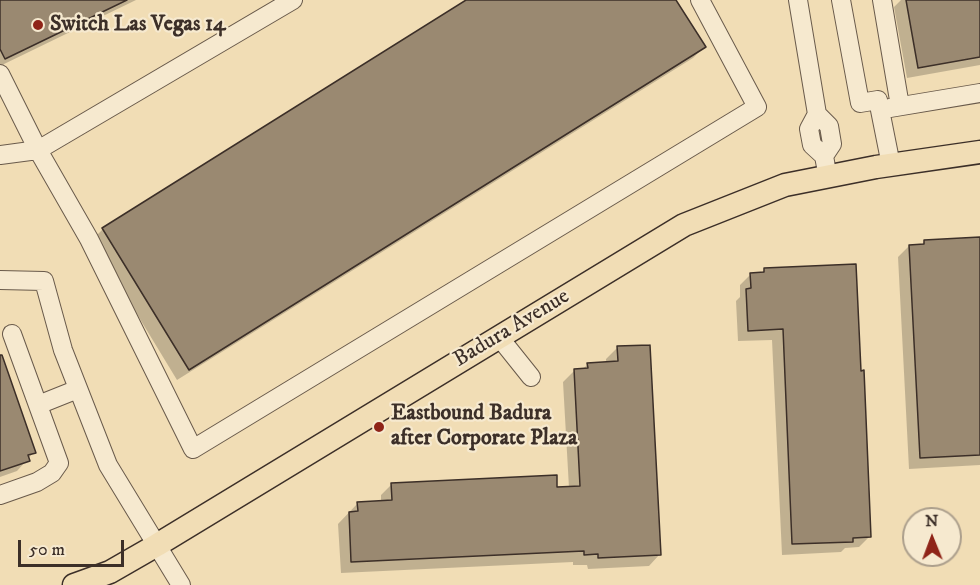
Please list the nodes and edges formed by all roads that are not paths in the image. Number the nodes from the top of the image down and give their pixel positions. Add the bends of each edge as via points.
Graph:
1 (293, 0) edge
2 (700, 0) edge
3 (798, 0) edge
4 (842, 0) edge
5 (882, 0) edge
6 (0, 74) edge
7 (980, 93) edge
8 (900, 106) junction
9 (880, 110) junction
10 (38, 150) junction
11 (980, 152) edge
12 (0, 155) edge
13 (891, 165) junction
14 (825, 166) junction
15 (0, 280) edge
16 (12, 334) dead end
17 (499, 337) junction
18 (531, 377) dead end
19 (78, 389) junction
20 (38, 405) junction
21 (0, 495) edge
22 (157, 545) junction
23 (74, 585) edge
24 (181, 585) edge

1 - 10 street
2 - 10 street via 757,107 193,449 89,239
3 - 14 street via 817,114 829,126 832,144
4 - 9 street via 860,103 878,100
5 - 8 street
6 - 10 street
7 - 8 street
8 - 9 street
9 - 13 street
10 - 12 street
11 - 13 main road, Badura Avenue
13 - 14 main road, Badura Avenue
14 - 17 main road, Badura Avenue via 684,225
15 - 19 street via 44,280
16 - 20 street
17 - 18 street
17 - 22 main road, Badura Avenue
19 - 20 street
19 - 22 street via 108,465
20 - 21 street via 59,463 37,482
22 - 23 main road, Badura Avenue via 110,572
22 - 24 street

